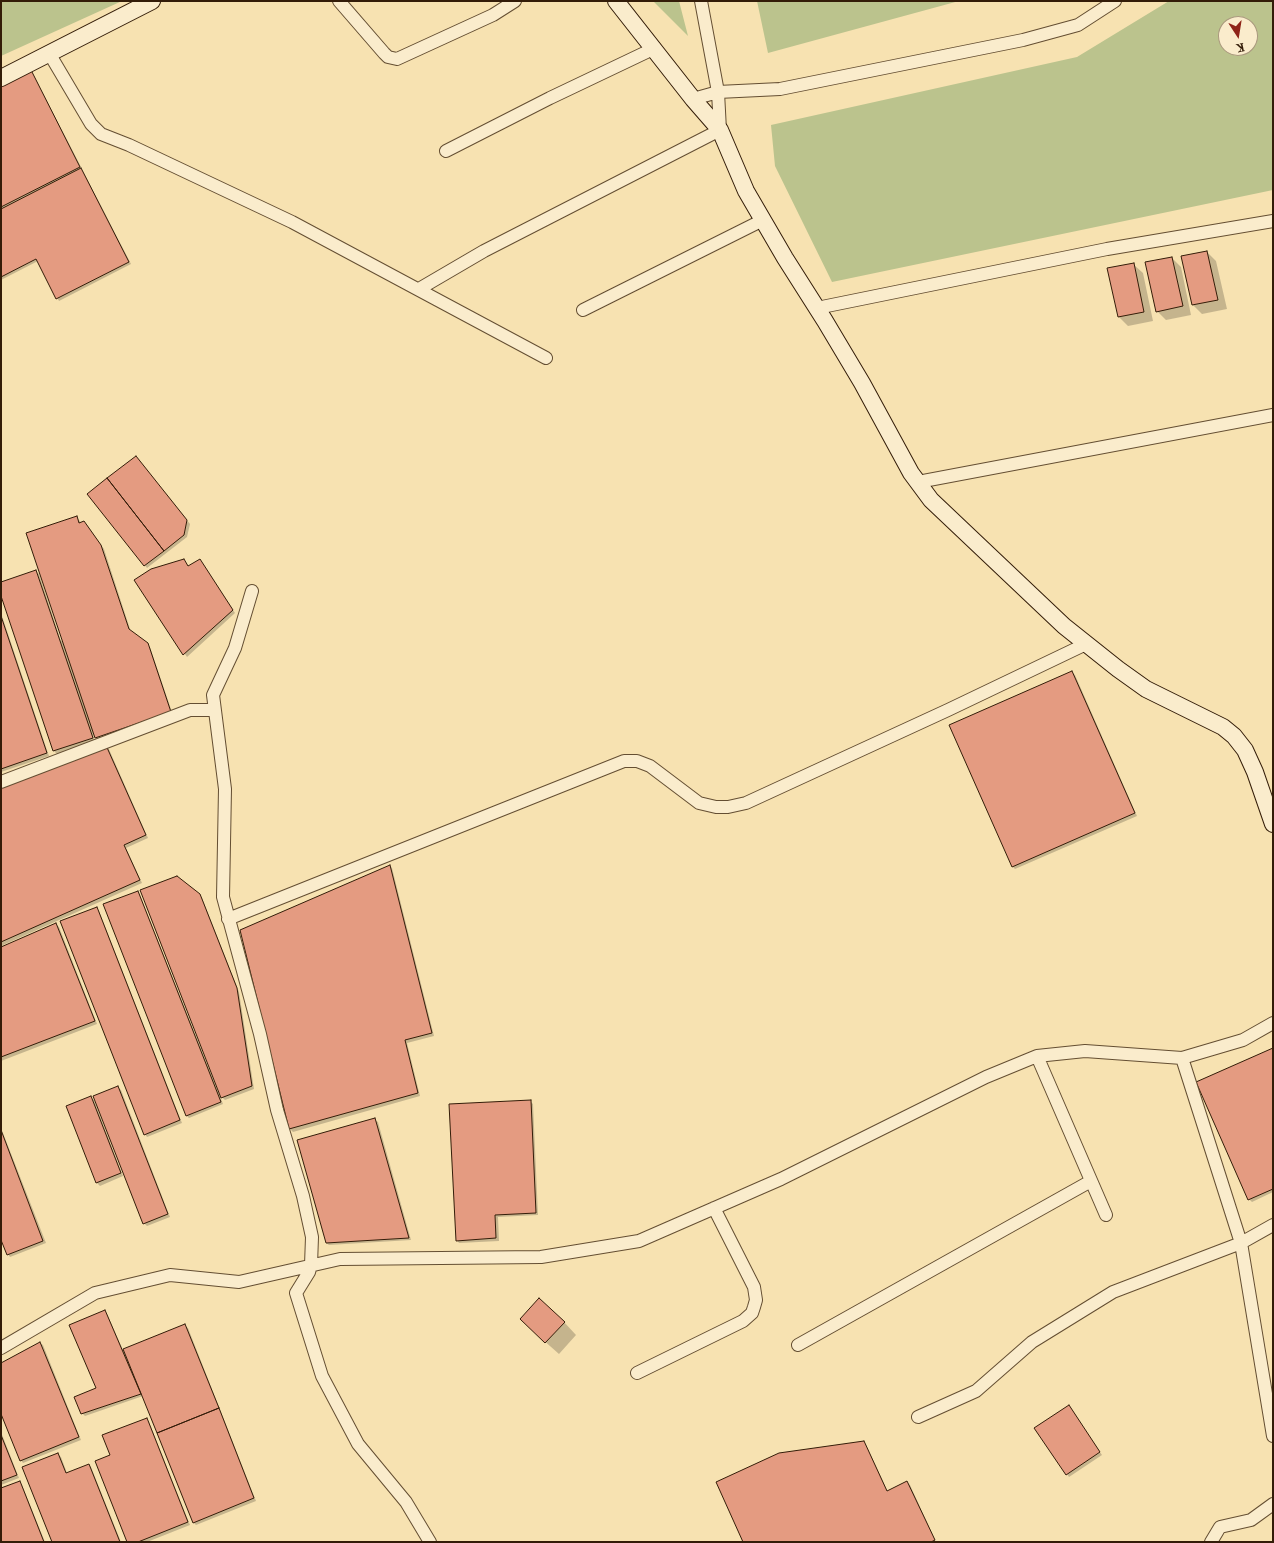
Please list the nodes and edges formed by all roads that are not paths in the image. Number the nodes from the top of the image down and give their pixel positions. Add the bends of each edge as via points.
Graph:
1 (152, 1) edge
2 (339, 1) edge
3 (515, 1) edge
4 (616, 1) edge
5 (701, 1) edge
6 (1115, 1) edge
7 (655, 48) junction
8 (49, 53) junction
9 (1, 78) edge
10 (718, 92) junction
11 (693, 99) junction
12 (720, 130) junction
13 (446, 151) dead end
14 (763, 220) junction
15 (1273, 221) edge
16 (419, 289) junction
17 (817, 308) junction
18 (583, 310) dead end
19 (546, 358) dead end
20 (1273, 415) edge
21 (918, 482) junction
22 (252, 591) dead end
23 (1086, 644) junction
24 (215, 710) junction
25 (1, 782) edge
26 (1273, 824) edge
27 (228, 919) junction
28 (1273, 1023) edge
29 (1037, 1056) junction
30 (1182, 1058) junction
31 (1091, 1181) junction
32 (714, 1208) junction
33 (1106, 1215) dead end
34 (1273, 1225) edge
35 (1241, 1243) junction
36 (311, 1266) junction
37 (2, 1345) edge
38 (798, 1345) dead end
39 (637, 1373) dead end
40 (918, 1417) dead end
41 (1273, 1436) edge
42 (1273, 1504) edge
43 (430, 1542) edge
44 (1211, 1542) edge

1 - 8 street
2 - 3 street via 384,53 397,59 493,15
4 - 7 street
5 - 10 street
6 - 10 street via 1078,25 1023,40 780,89
7 - 11 street
7 - 13 street
8 - 9 street
8 - 16 street via 92,124 101,134 292,222
10 - 11 street
10 - 12 street
11 - 12 street
12 - 14 street via 746,191
12 - 16 street via 484,251
14 - 17 street
14 - 18 street
15 - 17 street via 1107,249
16 - 19 street
17 - 21 street
20 - 21 street
21 - 23 street via 931,500 965,534
22 - 24 street via 235,648 213,695
23 - 26 street via 1118,670 1146,688 1223,727 1234,736 1245,750
23 - 27 street via 746,803 728,807 699,803 650,766 637,761 624,761
24 - 25 street via 190,710
24 - 27 street via 225,789 222,897
27 - 36 street via 260,1034 276,1110 303,1196 312,1237
28 - 30 street via 1243,1040
29 - 30 street via 1086,1051
29 - 31 street
29 - 32 street via 986,1077 781,1179
30 - 35 street
31 - 33 street
31 - 38 street
32 - 36 street via 640,1241 541,1257 340,1258
32 - 39 street via 754,1287 756,1300 752,1313 743,1321
34 - 35 street
35 - 40 street via 1113,1292 1032,1342 976,1391
35 - 41 street
36 - 37 street via 239,1282 170,1275 95,1293
36 - 43 street via 296,1293 322,1376 358,1444 406,1502
42 - 44 street via 1251,1520 1220,1527

